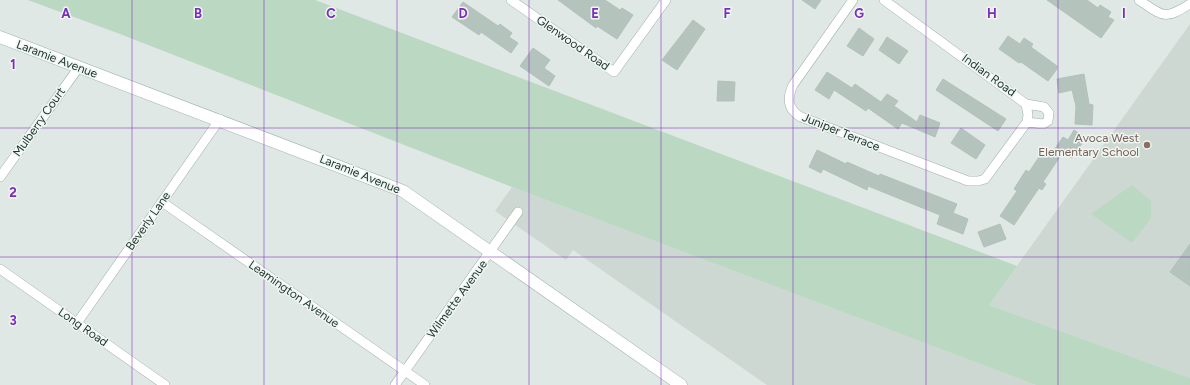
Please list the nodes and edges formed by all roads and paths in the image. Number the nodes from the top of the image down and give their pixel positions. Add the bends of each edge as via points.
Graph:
1 (512, 0) edge
2 (853, 0) edge
3 (884, 0) edge
4 (1139, 0) edge
5 (661, 2) edge
6 (1190, 4) edge
7 (0, 37) edge
8 (79, 67) junction
9 (1026, 104) junction
10 (220, 119) junction
11 (1027, 122) junction
12 (0, 177) edge
13 (162, 202) junction
14 (518, 212) dead end
15 (490, 252) junction
16 (0, 269) edge
17 (77, 323) junction
18 (405, 371) junction
19 (165, 385) edge
20 (395, 385) edge
21 (425, 385) edge
22 (681, 385) edge

1 - 5 street, Glenwood Road via 614,72
2 - 11 street, Juniper Terrace via 793,85 788,98 792,109 801,116 968,181 978,181 990,174
3 - 9 street, Indian Road
4 - 6 street via 1161,14 1171,15
7 - 8 street, Laramie Avenue
8 - 10 street, Laramie Avenue
8 - 12 street, Mulberry Court
9 - 11 street, Indian Road
9 - 11 street via 1044,107 1049,114 1048,121 1043,124
10 - 13 street, Beverly Lane
10 - 15 street, Laramie Avenue via 403,191
13 - 17 street, Beverly Lane
13 - 18 street, Leamington Avenue
14 - 15 street, Wilmette Avenue
15 - 18 street, Wilmette Avenue
15 - 22 street, Laramie Avenue
16 - 17 street, Long Road
17 - 19 street, Long Road
18 - 20 street, Wilmette Avenue
18 - 21 street, Leamington Avenue

